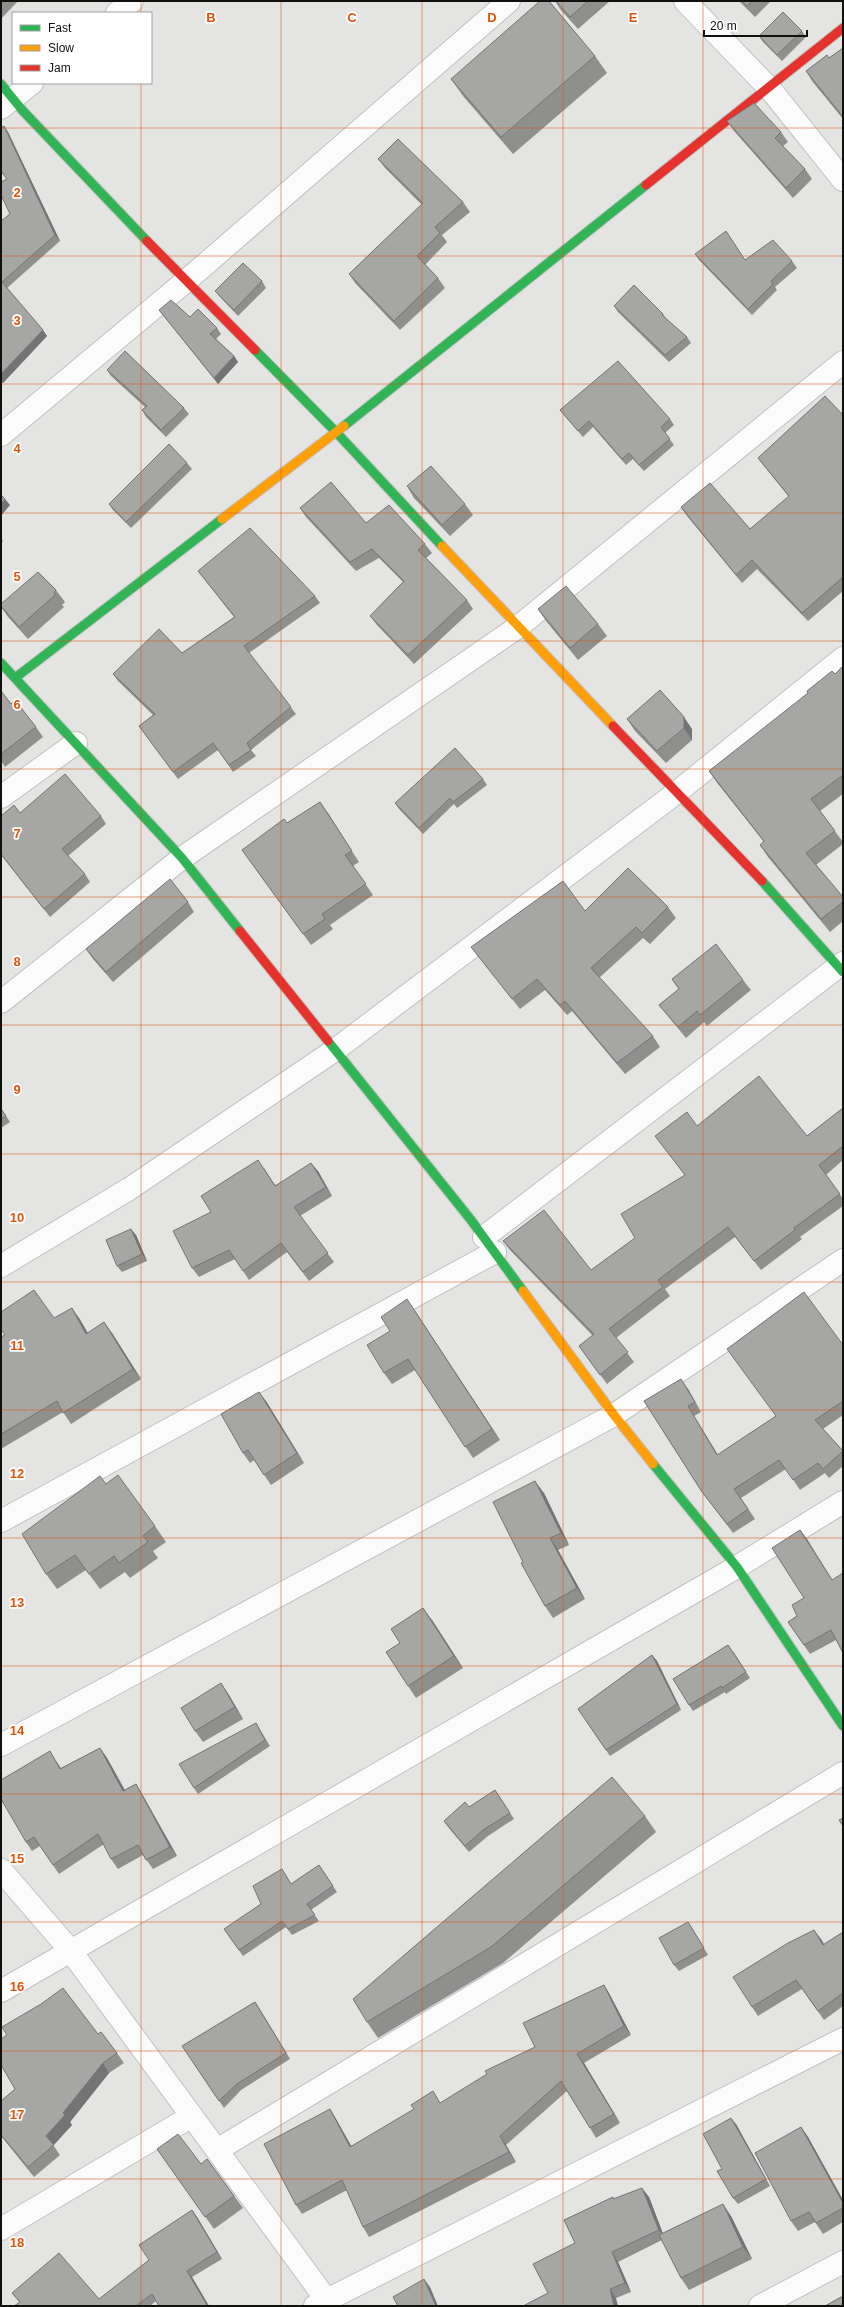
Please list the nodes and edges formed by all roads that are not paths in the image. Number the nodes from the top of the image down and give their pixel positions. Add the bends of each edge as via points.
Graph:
1 (132, 1) edge
2 (509, 1) edge
3 (685, 1) edge
4 (118, 12) edge
5 (843, 28) edge
6 (30, 84) edge
7 (770, 89) junction
8 (5, 97) edge
9 (843, 180) edge
10 (186, 281) junction
11 (843, 362) edge
12 (336, 432) junction
13 (1, 435) edge
14 (518, 627) junction
15 (843, 658) edge
16 (1, 663) edge
17 (15, 678) junction
18 (76, 744) junction
19 (676, 793) junction
20 (1, 797) edge
21 (182, 858) junction
22 (841, 967) edge
23 (1, 1002) edge
24 (335, 1050) junction
25 (489, 1244) junction
26 (843, 1260) edge
27 (1, 1266) edge
28 (614, 1415) junction
29 (843, 1502) edge
30 (1, 1521) edge
31 (737, 1567) junction
32 (843, 1726) edge
33 (1, 1745) edge
34 (843, 1772) edge
35 (1, 1870) edge
36 (70, 1950) junction
37 (1, 1991) edge
38 (843, 2039) edge
39 (192, 2116) junction
40 (217, 2150) junction
41 (1, 2229) edge
42 (843, 2262) edge
43 (324, 2304) edge
44 (760, 2306) edge

1 - 4 street
2 - 10 street
3 - 7 street
5 - 7 street
6 - 8 street
7 - 9 street
7 - 12 street
8 - 10 street
10 - 12 street
10 - 13 street
11 - 14 street
12 - 14 street
12 - 17 street
14 - 19 street
14 - 21 street
15 - 19 street
16 - 17 street
17 - 18 street
18 - 20 street
18 - 21 street
19 - 22 street
19 - 24 street
21 - 23 street
21 - 24 street
22 - 25 street
24 - 25 street
24 - 27 street via 129,1189
25 - 28 street
25 - 30 street
26 - 28 street
28 - 31 street
28 - 33 street
29 - 31 street
31 - 32 street
31 - 36 street
34 - 40 street
35 - 36 street
36 - 37 street
36 - 39 street
38 - 43 street
39 - 40 street
39 - 41 street
40 - 43 street
42 - 44 street

